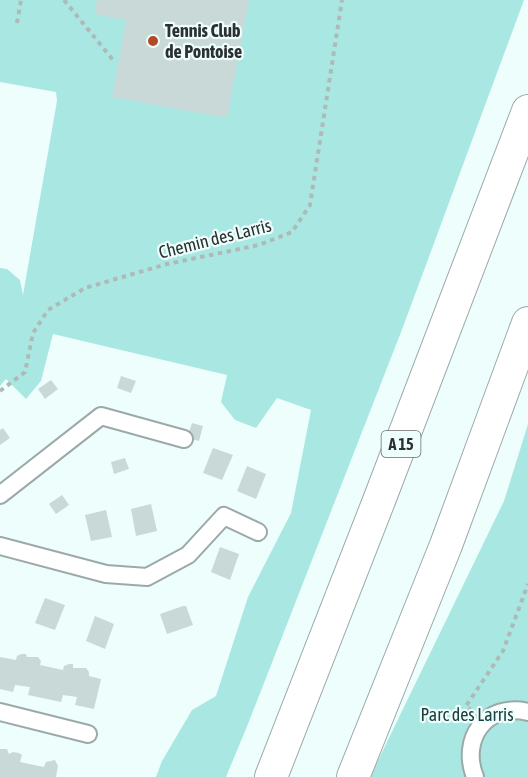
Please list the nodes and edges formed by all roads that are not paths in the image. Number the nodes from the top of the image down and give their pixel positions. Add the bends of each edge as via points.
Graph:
1 (528, 111) edge
2 (528, 323) edge
3 (184, 439) dead end
4 (0, 495) edge
5 (258, 532) dead end
6 (0, 546) edge
7 (0, 712) edge
8 (528, 712) edge
9 (88, 734) dead end
10 (271, 777) edge
11 (353, 777) edge
12 (475, 777) edge

1 - 10 highway, A 15
2 - 11 highway via 446,545
3 - 4 street via 101,416
5 - 6 street via 224,516 188,555 147,577 105,574
7 - 9 street
8 - 12 street via 503,711 484,722 470,751

